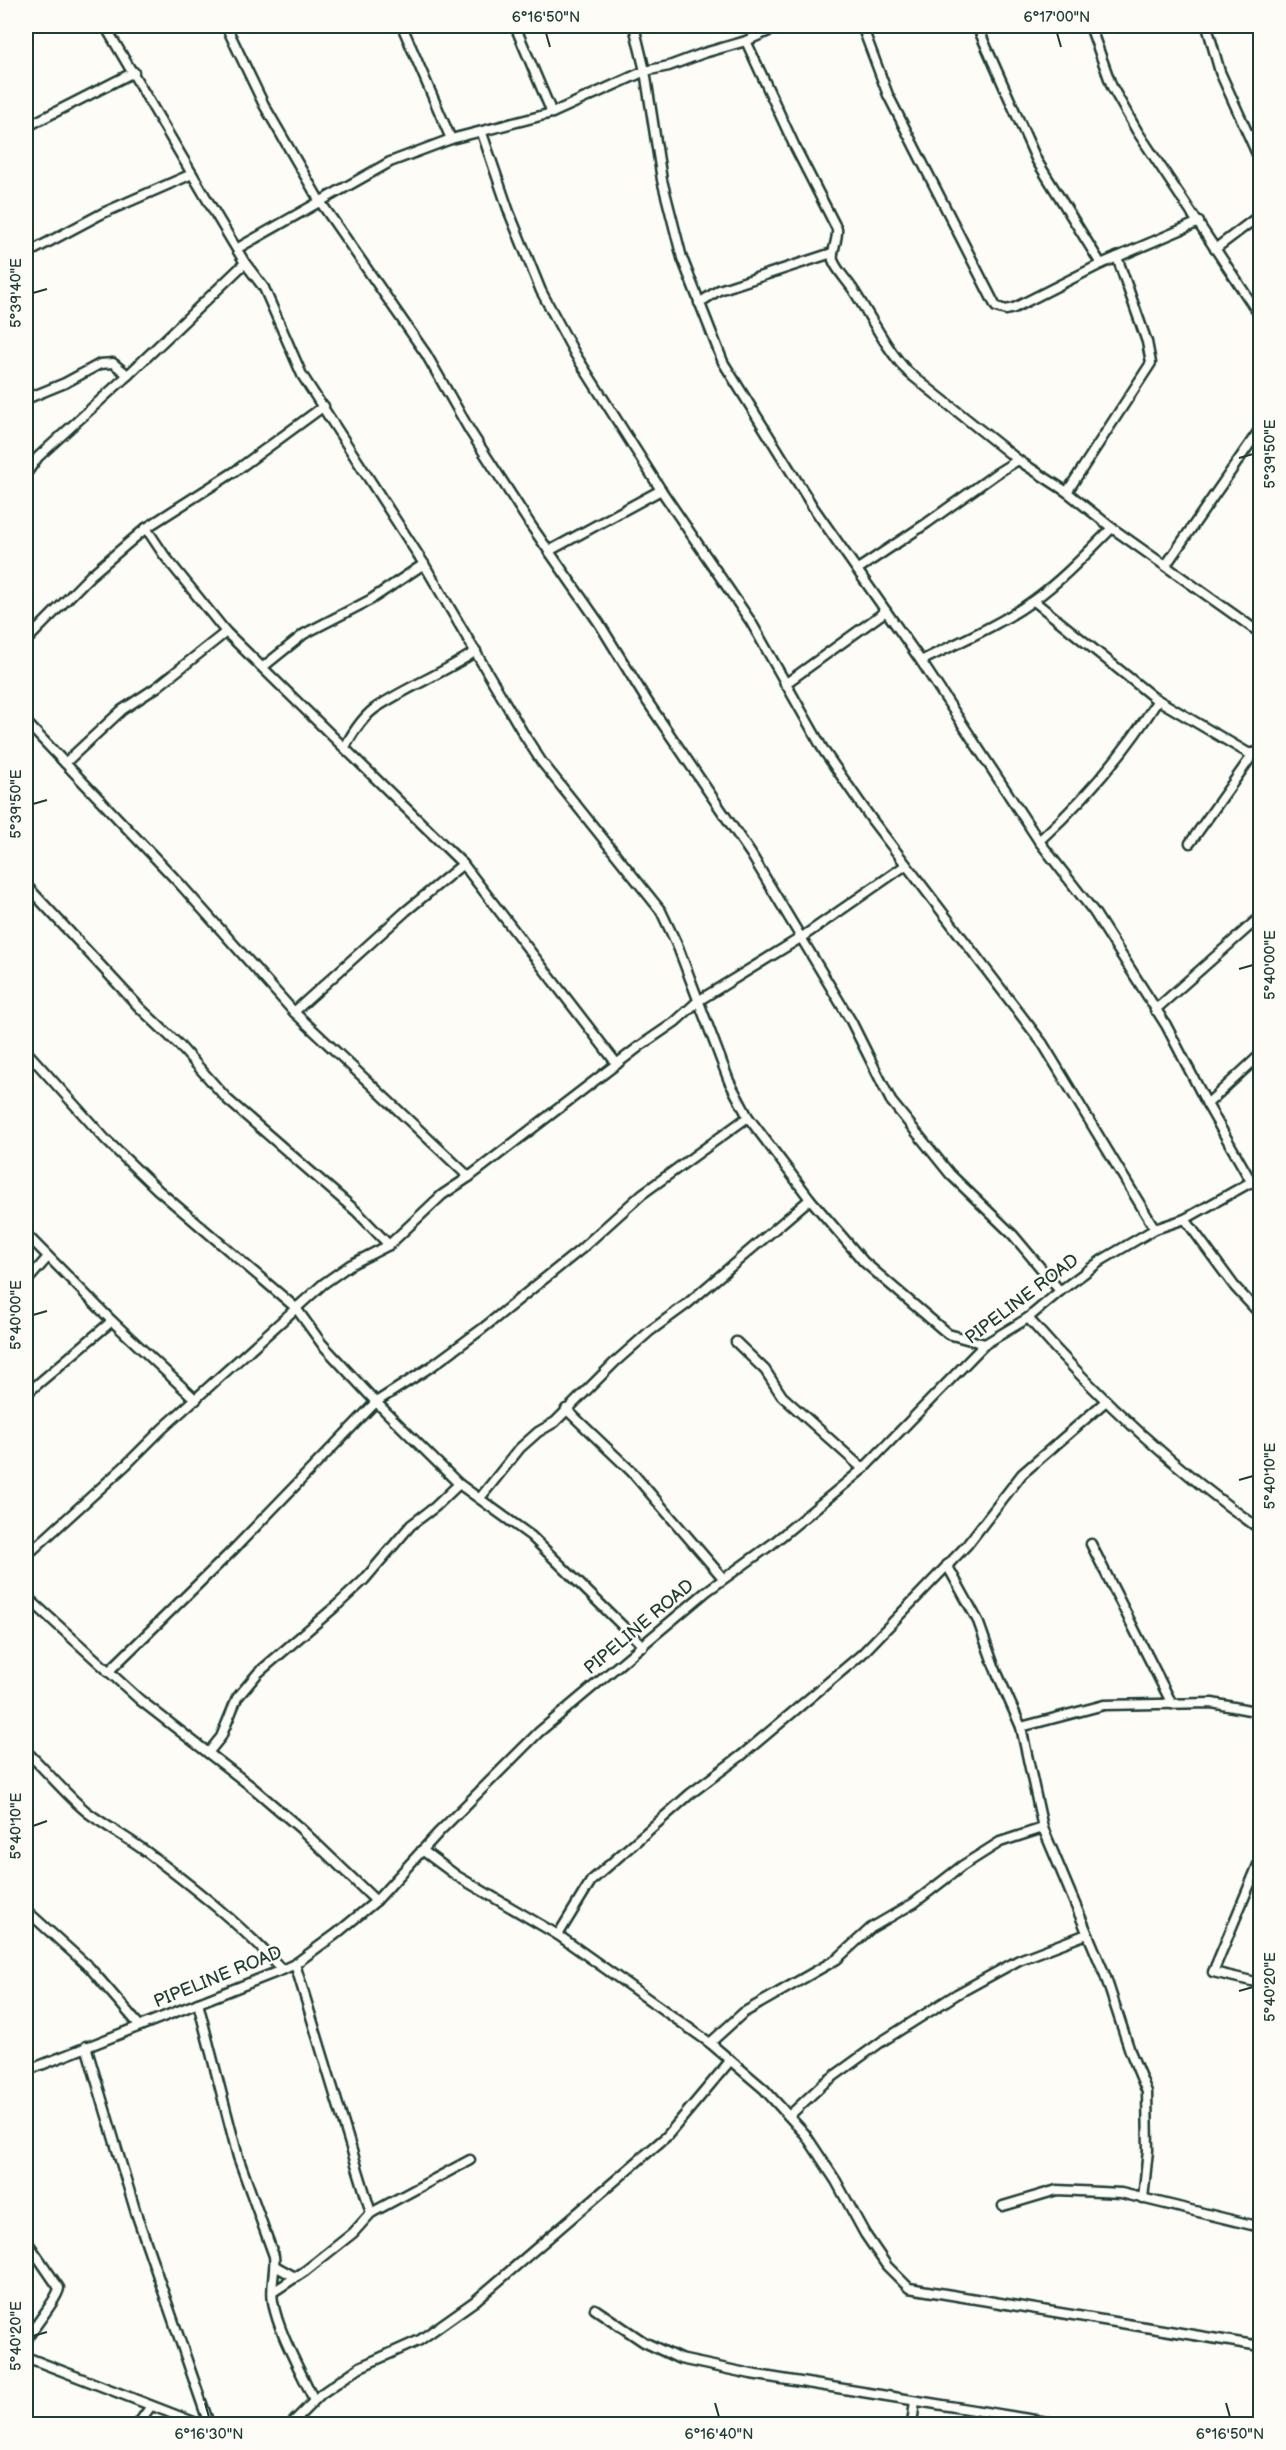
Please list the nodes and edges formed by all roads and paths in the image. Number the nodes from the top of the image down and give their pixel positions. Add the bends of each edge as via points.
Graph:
1 (105, 26) edge
2 (226, 26) edge
3 (402, 26) edge
4 (515, 26) edge
5 (634, 26) edge
6 (780, 26) edge
7 (862, 26) edge
8 (977, 26) edge
9 (1090, 26) edge
10 (1207, 26) edge
11 (763, 29) edge
12 (746, 41) junction
13 (645, 71) junction
14 (134, 72) junction
15 (552, 112) junction
16 (26, 128) edge
17 (482, 133) junction
18 (451, 139) junction
19 (1257, 154) dead end
20 (192, 174) junction
21 (319, 200) junction
22 (1260, 215) edge
23 (1198, 222) junction
24 (238, 248) junction
25 (1215, 249) junction
26 (832, 253) junction
27 (26, 254) edge
28 (1118, 257) junction
29 (245, 263) junction
30 (1101, 264) junction
31 (699, 303) junction
32 (1260, 316) edge
33 (128, 375) junction
34 (26, 399) edge
35 (324, 406) junction
36 (1260, 429) edge
37 (1018, 460) junction
38 (26, 474) edge
39 (661, 490) junction
40 (1067, 492) junction
41 (146, 528) junction
42 (1112, 528) junction
43 (549, 551) junction
44 (424, 564) junction
45 (1167, 565) junction
46 (858, 568) junction
47 (1034, 601) junction
48 (886, 611) junction
49 (1260, 630) edge
50 (226, 632) junction
51 (26, 641) edge
52 (476, 651) junction
53 (921, 661) junction
54 (263, 668) junction
55 (785, 684) junction
56 (1158, 700) junction
57 (26, 722) edge
58 (345, 747) junction
59 (1257, 751) edge
60 (65, 763) junction
61 (1039, 841) junction
62 (1190, 843) dead end
63 (463, 864) junction
64 (906, 865) junction
65 (26, 885) edge
66 (1260, 916) edge
67 (802, 937) junction
68 (698, 1001) junction
69 (1155, 1010) junction
70 (294, 1012) junction
71 (26, 1051) edge
72 (1260, 1055) edge
73 (617, 1064) junction
74 (1207, 1104) junction
75 (748, 1118) junction
76 (469, 1177) junction
77 (1260, 1177) edge
78 (1252, 1183) junction
79 (810, 1200) junction
80 (1185, 1219) junction
81 (1155, 1229) junction
82 (26, 1234) edge
83 (389, 1245) junction
84 (48, 1257) junction
85 (26, 1282) edge
86 (1060, 1291) junction
87 (296, 1308) junction
88 (1260, 1314) edge
89 (1028, 1318) junction
90 (112, 1322) junction
91 (736, 1342) dead end
92 (985, 1344) junction
93 (26, 1394) edge
94 (196, 1400) junction
95 (1106, 1401) junction
96 (376, 1402) junction
97 (566, 1409) junction
98 (863, 1469) junction
99 (459, 1484) junction
100 (480, 1498) junction
101 (1260, 1529) edge
102 (1092, 1544) dead end
103 (26, 1556) edge
104 (947, 1565) junction
105 (723, 1578) junction
106 (26, 1596) edge
107 (643, 1646) junction
108 (108, 1672) junction
109 (1172, 1704) junction
110 (1260, 1712) edge
111 (1021, 1727) junction
112 (26, 1750) edge
113 (208, 1753) junction
114 (1043, 1828) junction
115 (423, 1850) junction
116 (1260, 1860) edge
117 (376, 1901) junction
118 (26, 1910) edge
119 (1087, 1934) junction
120 (558, 1935) junction
121 (295, 1964) junction
122 (282, 1970) junction
123 (1260, 1983) edge
124 (198, 2003) junction
125 (140, 2026) junction
126 (710, 2043) junction
127 (86, 2046) junction
128 (730, 2061) junction
129 (26, 2071) edge
130 (789, 2116) junction
131 (470, 2160) dead end
132 (1143, 2199) junction
133 (1003, 2206) dead end
134 (371, 2212) junction
135 (1260, 2227) edge
136 (26, 2240) edge
137 (275, 2266) junction
138 (295, 2277) junction
139 (273, 2292) junction
140 (595, 2309) dead end
141 (26, 2340) edge
142 (1260, 2346) edge
143 (26, 2357) edge
144 (315, 2400) junction
145 (915, 2401) junction
146 (152, 2406) junction
147 (1035, 2422) edge
148 (138, 2424) edge
149 (199, 2424) edge
150 (209, 2424) edge
151 (291, 2424) edge
152 (912, 2424) edge
153 (1060, 2424) edge

1 - 14 street
2 - 21 street via 264,105
3 - 18 street
4 - 15 street
5 - 13 street
6 - 11 street
7 - 30 street via 888,95 996,307 1014,308
8 - 30 street via 1038,161
9 - 23 street via 1112,87
10 - 19 street via 1220,72
11 - 12 street
12 - 13 street
12 - 26 street via 837,229 838,241
13 - 15 street
13 - 31 street via 662,180 682,258
14 - 16 street
14 - 20 street
15 - 17 street
17 - 18 street
17 - 39 street via 541,291 575,354
18 - 21 street via 390,162
20 - 24 street
20 - 27 street via 103,213
21 - 24 street
21 - 43 street via 426,354 470,431
22 - 25 street
23 - 25 street
23 - 28 street
24 - 29 street
25 - 32 street
26 - 31 street via 719,290
26 - 37 street via 834,263 893,357
28 - 30 street
28 - 40 street via 1147,342 1150,363
29 - 33 street
29 - 35 street via 264,288 302,375
31 - 46 street via 723,362 813,507
33 - 34 street via 112,363 100,364
33 - 38 street via 38,457
35 - 41 street via 234,472
35 - 44 street
36 - 45 street
37 - 40 street
37 - 46 street
39 - 43 street
39 - 55 street via 751,622
40 - 42 street
41 - 50 street
41 - 51 street via 91,575
42 - 45 street
42 - 47 street
43 - 67 street
44 - 52 street
44 - 54 street via 370,600 304,634
45 - 49 street
46 - 48 street
47 - 53 street
47 - 56 street
48 - 53 street
48 - 55 street
50 - 54 street
50 - 60 street via 123,710
52 - 58 street via 376,708 354,730
52 - 68 street via 541,761 661,911
53 - 61 street
54 - 58 street
55 - 64 street via 824,752
56 - 59 street via 1248,753
56 - 61 street via 1131,743 1071,812
57 - 60 street
58 - 63 street
59 - 62 street
60 - 70 street
61 - 69 street via 1094,912
63 - 70 street
63 - 73 street
64 - 67 street
64 - 81 street via 1043,1044
65 - 83 street via 228,1100 356,1211
66 - 69 street
67 - 68 street
67 - 86 street via 851,1021 891,1101 950,1174 1013,1235
68 - 73 street via 675,1023
68 - 75 street
69 - 74 street
70 - 76 street
71 - 87 street via 106,1140 158,1190
72 - 74 street
73 - 76 street
74 - 78 street
75 - 79 street
75 - 96 street via 642,1194 482,1329
76 - 83 street via 442,1195
77 - 78 street, PIPELINE ROAD
78 - 80 street, PIPELINE ROAD
79 - 92 street via 864,1262 948,1334
79 - 97 street via 687,1304 650,1330
80 - 81 street, PIPELINE ROAD
80 - 88 street
81 - 86 street, PIPELINE ROAD via 1102,1260
82 - 84 street
83 - 87 street via 350,1265
84 - 85 street
84 - 90 street
86 - 89 street, PIPELINE ROAD
87 - 94 street
87 - 96 street via 322,1344
89 - 92 street, PIPELINE ROAD
89 - 95 street
90 - 93 street
90 - 94 street
91 - 98 street via 765,1371 782,1396
92 - 98 street, PIPELINE ROAD
94 - 103 street
95 - 101 street via 1221,1502
95 - 104 street via 1022,1474
96 - 99 street
96 - 108 street
97 - 100 street via 520,1448
97 - 105 street via 631,1471
98 - 105 street, PIPELINE ROAD via 772,1544
99 - 100 street
99 - 113 street via 411,1525 364,1580 258,1673 237,1698 221,1737
100 - 107 street via 531,1536
102 - 109 street
104 - 111 street via 978,1621
104 - 120 street via 862,1654 690,1794 591,1881
105 - 107 street, PIPELINE ROAD
106 - 108 street
107 - 115 street, PIPELINE ROAD via 539,1732
108 - 113 street
109 - 110 street via 1212,1703
109 - 111 street via 1104,1705
111 - 114 street
112 - 122 street via 85,1810 146,1851 240,1928
113 - 117 street via 300,1829
114 - 119 street
114 - 126 street via 1000,1842 962,1866 914,1903 871,1928 837,1959 742,2013
115 - 117 street, PIPELINE ROAD
115 - 120 street via 457,1876
116 - 123 street via 1213,1972
117 - 121 street, PIPELINE ROAD
118 - 125 street via 90,1968
119 - 130 street via 1019,1960 957,1994 823,2084
119 - 132 street via 1147,2092 1148,2150
120 - 126 street
121 - 122 street, PIPELINE ROAD
121 - 134 street
122 - 124 street, PIPELINE ROAD
124 - 125 street, PIPELINE ROAD
124 - 137 street via 238,2157
125 - 127 street, PIPELINE ROAD
126 - 128 street
127 - 129 street, PIPELINE ROAD
127 - 150 street via 136,2213
128 - 130 street
128 - 144 street via 667,2136 475,2301 420,2340 360,2367
130 - 142 street via 836,2181 887,2266 909,2288
131 - 134 street
132 - 133 street via 1121,2193 1057,2190
132 - 135 street
134 - 138 street via 353,2233
136 - 141 street via 59,2289
137 - 138 street
137 - 139 street
138 - 139 street
139 - 144 street via 276,2314 291,2353
140 - 145 street via 644,2342 680,2359
143 - 146 street
144 - 151 street
145 - 147 street
145 - 152 street
146 - 148 street
146 - 149 street
147 - 153 street

